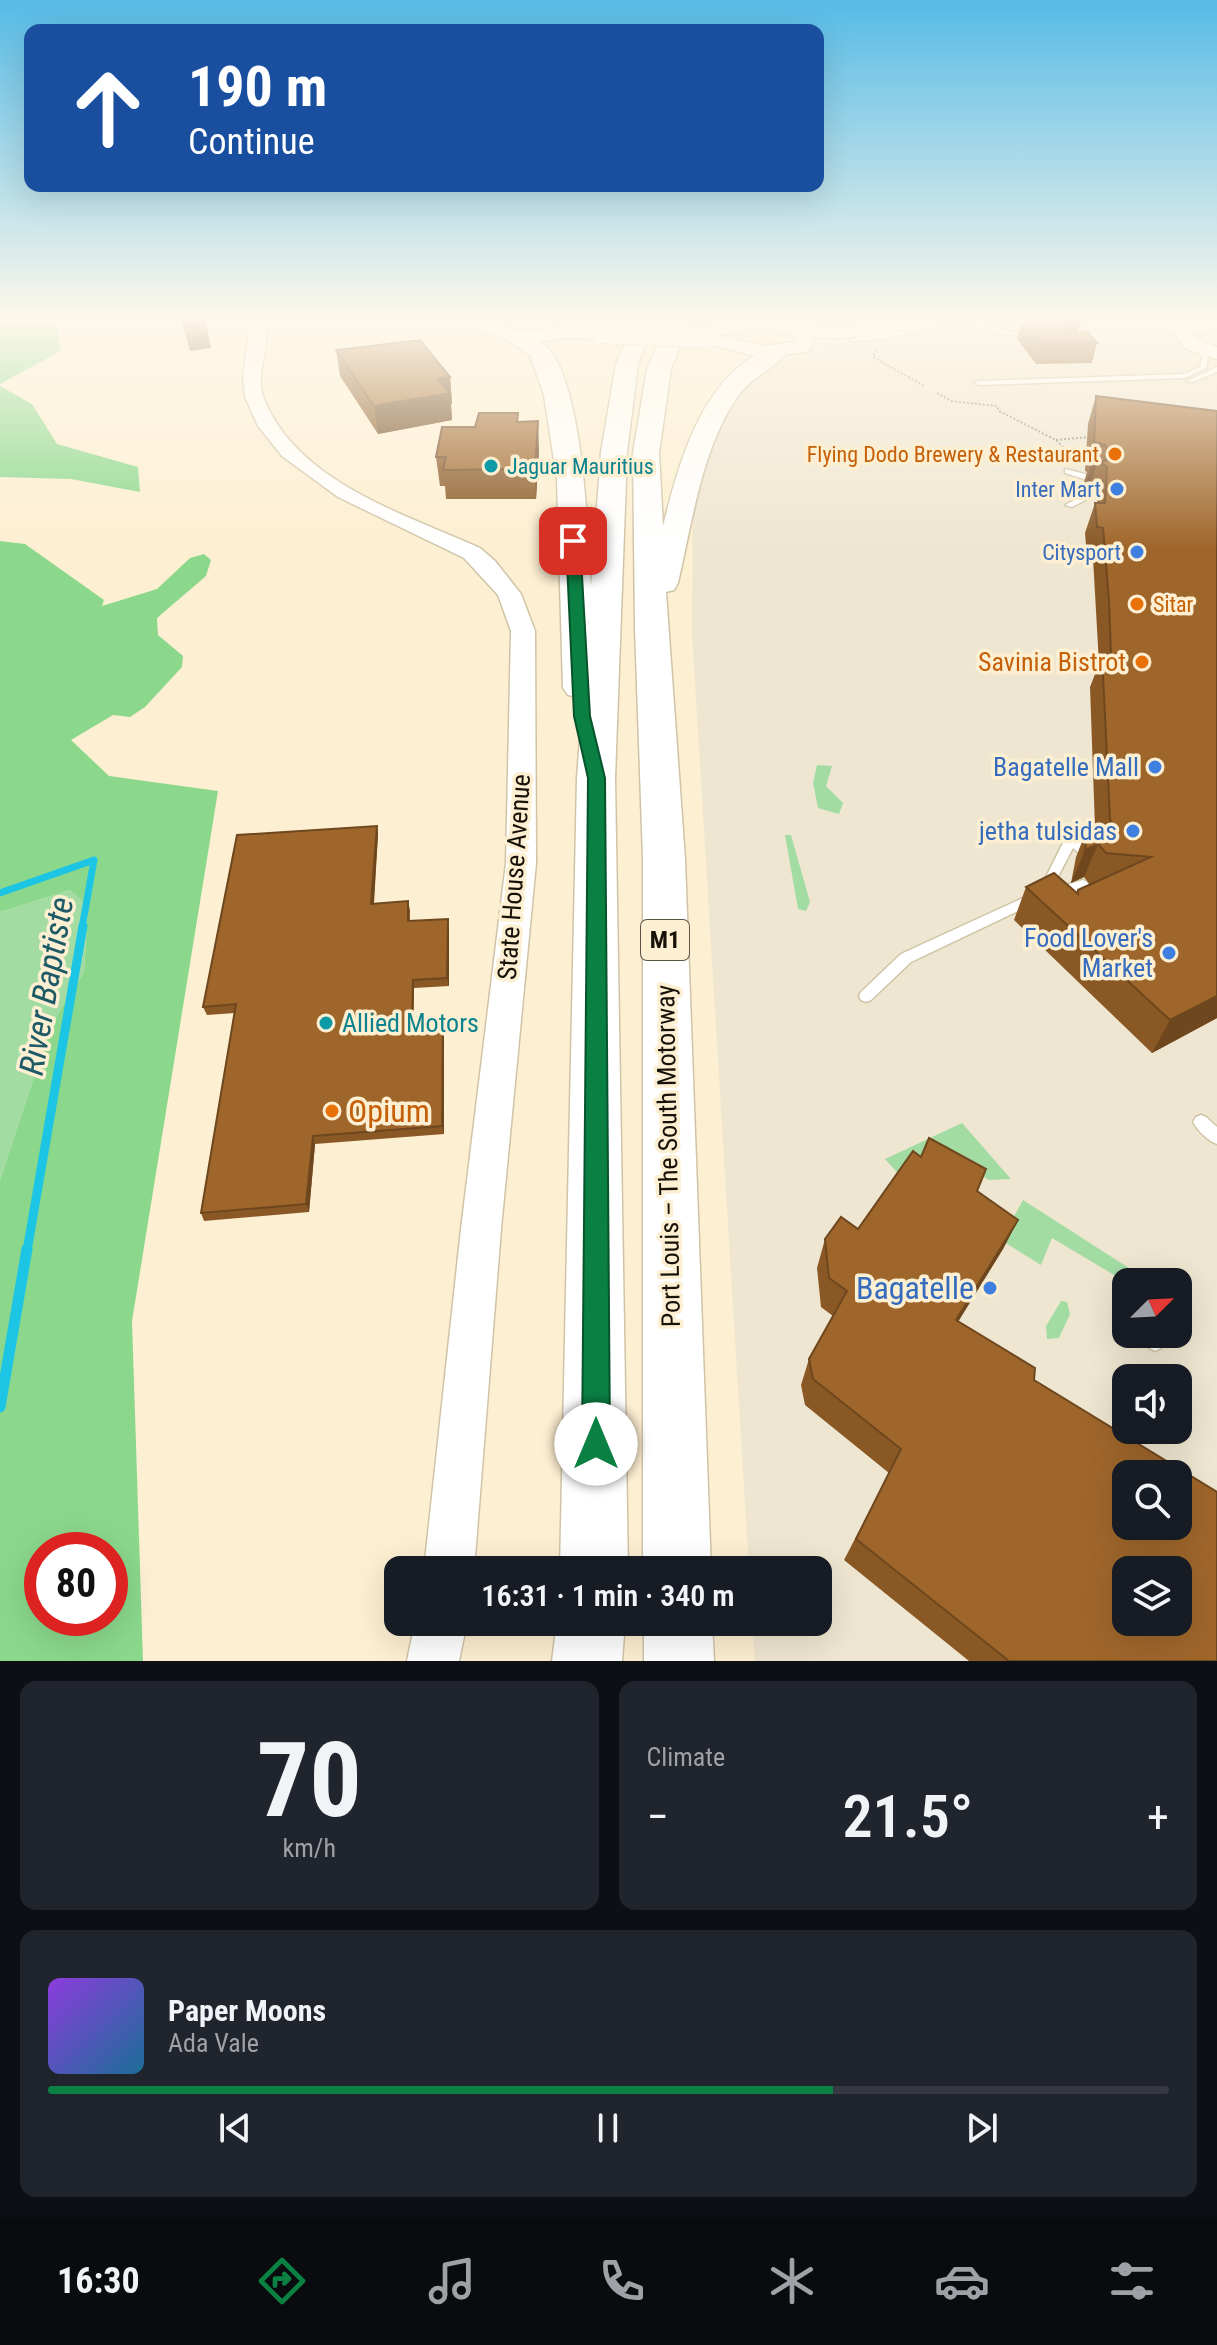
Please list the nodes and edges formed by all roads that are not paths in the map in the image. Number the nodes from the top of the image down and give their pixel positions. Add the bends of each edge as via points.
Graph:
1 (255, 394) edge
2 (555, 394) edge
3 (623, 394) edge
4 (655, 394) edge
5 (727, 394) edge
6 (1068, 471) dead end
7 (1069, 505) dead end
8 (651, 628) junction
9 (596, 778) junction
10 (1090, 858) edge
11 (1083, 885) edge
12 (1043, 893) junction
13 (866, 996) dead end
14 (1201, 1122) dead end
15 (1217, 1137) edge
16 (450, 1556) edge
17 (594, 1556) edge
18 (677, 1556) edge
19 (438, 1636) edge
20 (590, 1636) edge
21 (678, 1636) edge
22 (433, 1661) edge
23 (587, 1661) edge
24 (679, 1661) edge

1 - 16 street, State House Avenue via 263,420 277,438 329,484 472,553 487,566 509,594 523,631 521,863
2 - 9 highway via 571,480 582,716
3 - 9 highway via 614,452
4 - 8 highway, Port Louis – The South Motorway / M1 via 646,453
5 - 8 highway via 693,464
6 - 7 lane via 1093,486
8 - 18 highway, Port Louis – The South Motorway / M1 via 664,859
9 - 17 highway
10 - 12 lane via 1071,839
11 - 12 lane
12 - 13 lane via 906,958
14 - 15 lane
19 - 22 street
20 - 23 highway
21 - 24 highway

